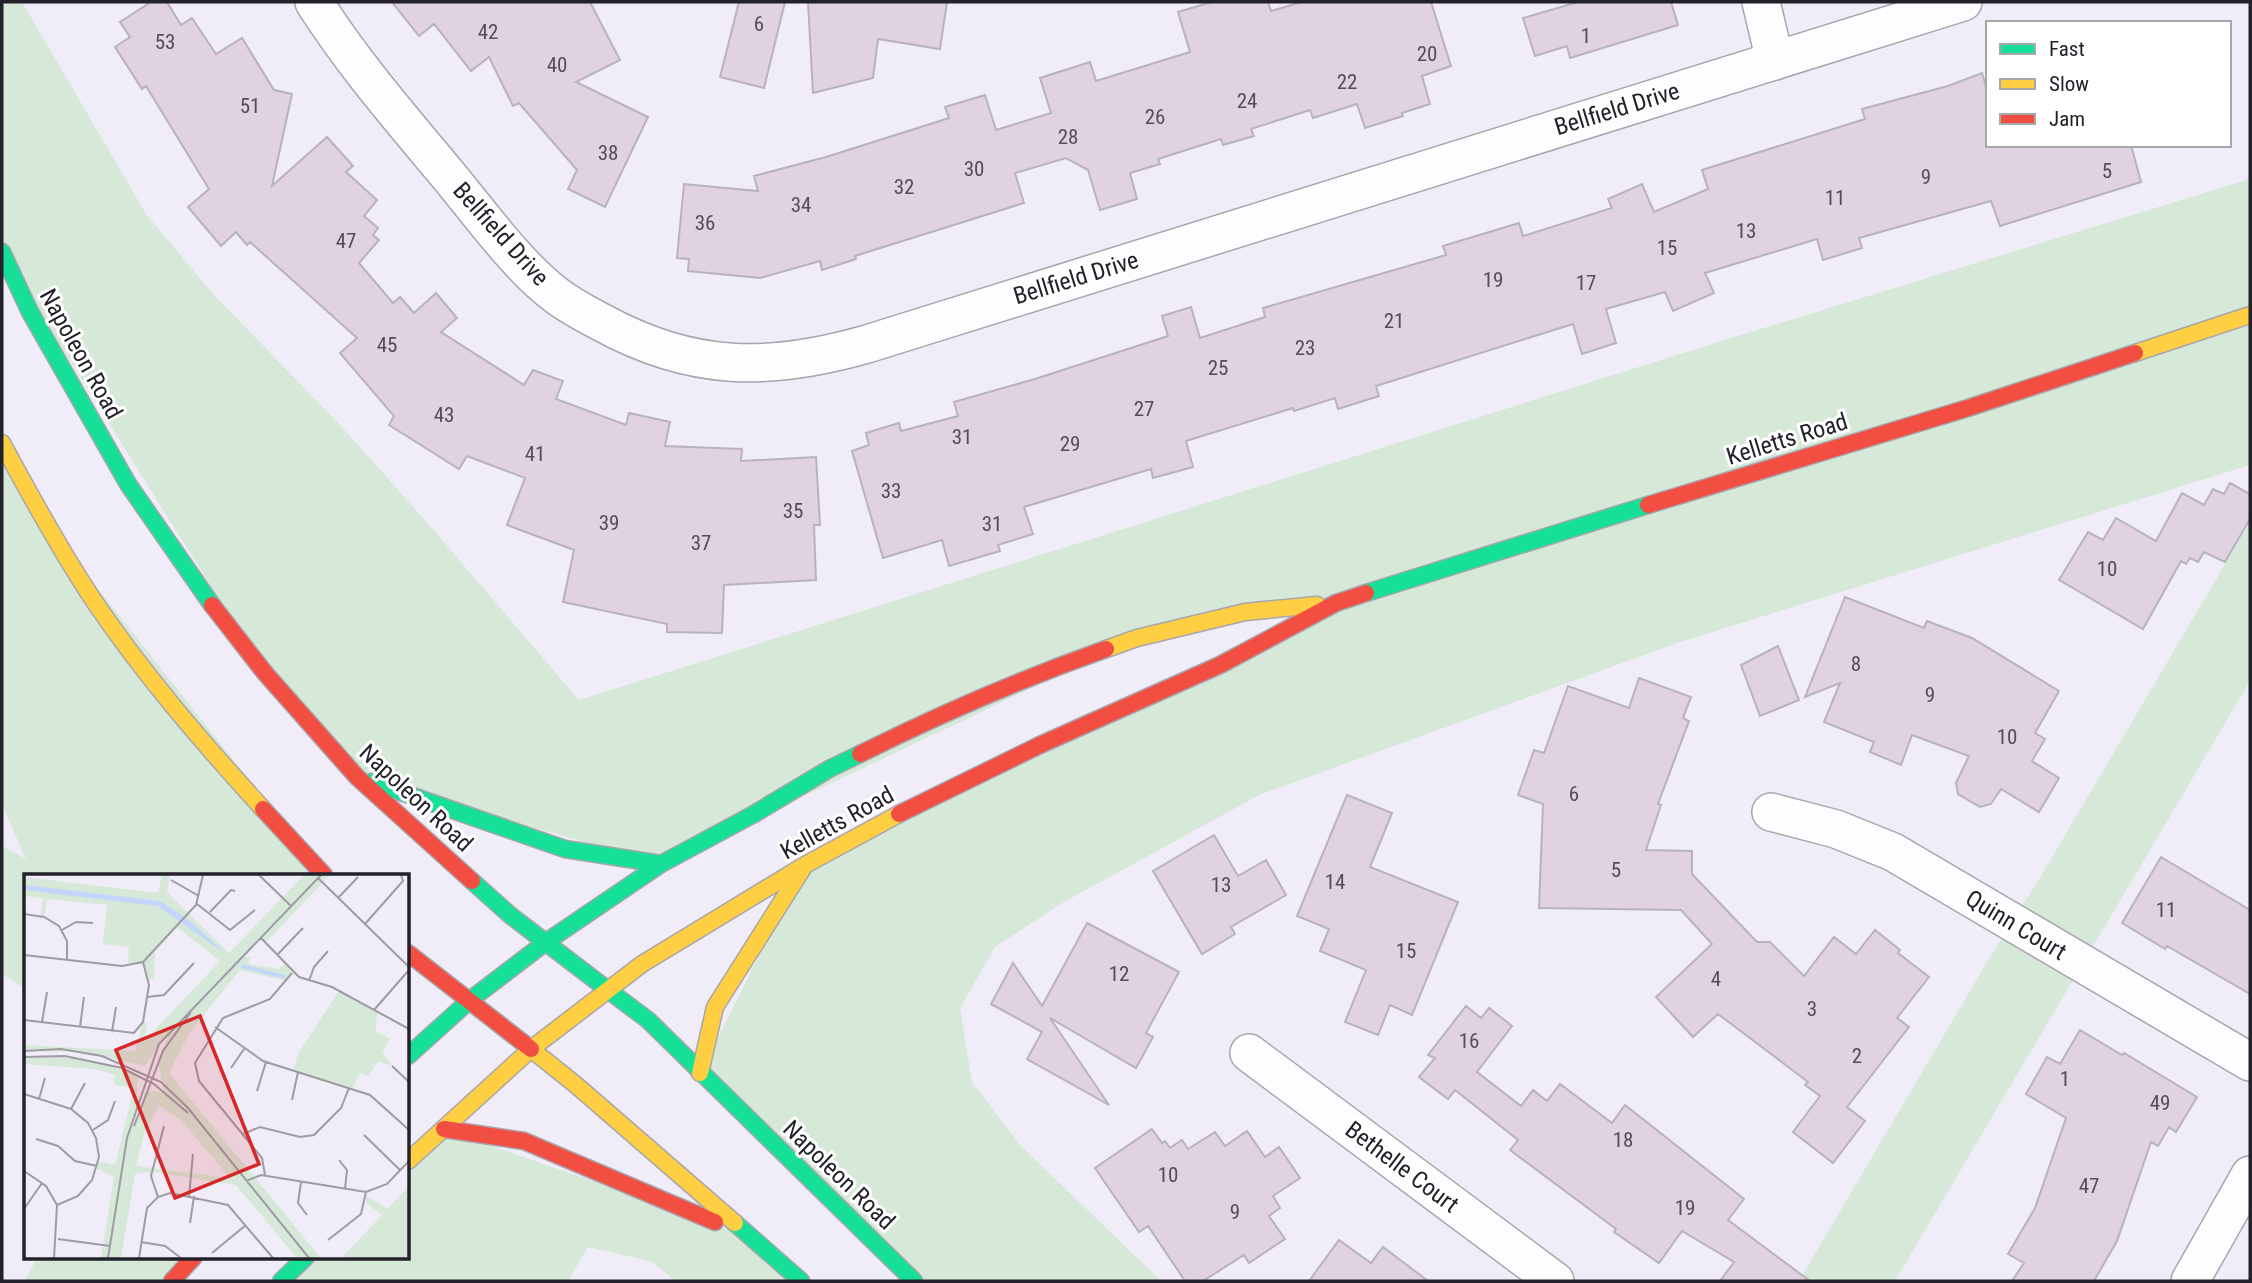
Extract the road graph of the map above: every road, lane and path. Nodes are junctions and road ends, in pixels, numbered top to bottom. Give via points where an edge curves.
1 (314, 2) edge
2 (1761, 2) edge
3 (1963, 2) edge
4 (1775, 61) junction
5 (2, 252) edge
6 (2250, 315) edge
7 (2, 443) edge
8 (1336, 603) junction
9 (357, 776) junction
10 (1771, 813) dead end
11 (661, 864) junction
12 (805, 865) junction
13 (323, 874) edge
14 (546, 942) junction
15 (410, 955) edge
16 (608, 990) junction
17 (470, 1000) junction
18 (531, 1049) junction
19 (1249, 1053) dead end
20 (410, 1054) edge
21 (2250, 1062) edge
22 (699, 1073) junction
23 (444, 1129) junction
24 (410, 1159) edge
25 (2250, 1175) edge
26 (746, 1235) junction
27 (193, 1258) edge
28 (305, 1258) edge
29 (173, 1281) edge
30 (282, 1281) edge
31 (801, 1281) edge
32 (914, 1281) edge
33 (1555, 1281) edge
34 (2190, 1281) edge

1 - 4 street, Bellfield Drive via 372,84 506,244 556,295 652,347 719,363 781,363 839,352
2 - 4 street
3 - 4 street, Bellfield Drive
5 - 9 main road, Napoleon Road via 30,312 128,484 193,580 265,673
6 - 8 main road, Kelletts Road via 1969,408
7 - 13 main road via 94,601 151,678 211,752
8 - 11 main road, Kelletts Road via 1245,612 1137,638 1031,676 829,769
8 - 12 main road, Kelletts Road via 1220,665 1042,744
9 - 11 main road via 565,849
9 - 14 main road, Napoleon Road via 489,898
10 - 21 street, Quinn Court via 1836,829 1893,852
11 - 14 main road, Kelletts Road
12 - 16 main road, Kelletts Road via 642,964
12 - 22 main road via 715,1007
14 - 16 main road, Napoleon Road
14 - 17 main road, Kelletts Road
15 - 17 main road
16 - 18 main road, Kelletts Road
16 - 22 main road, Napoleon Road via 648,1020
17 - 18 main road
17 - 20 main road, Kelletts Road
18 - 23 main road, Kelletts Road
18 - 26 main road
19 - 33 street, Bethelle Court
22 - 32 main road, Napoleon Road
23 - 24 main road, Kelletts Road
23 - 26 main road via 524,1141
25 - 34 street
26 - 31 main road
27 - 29 main road
28 - 30 main road

